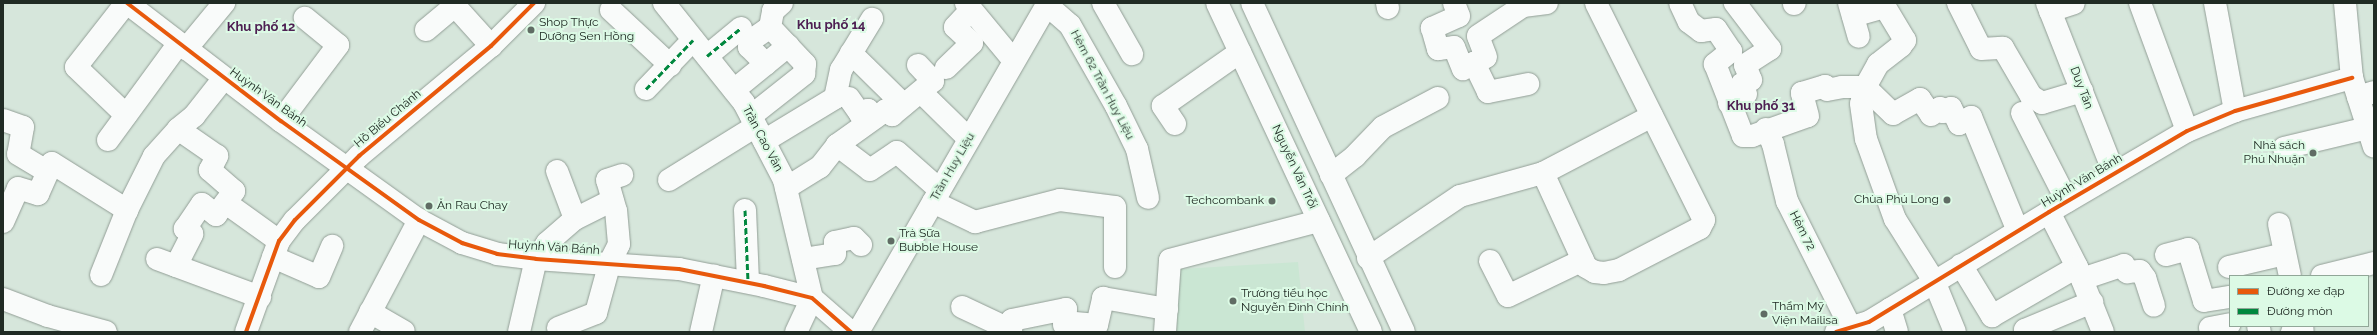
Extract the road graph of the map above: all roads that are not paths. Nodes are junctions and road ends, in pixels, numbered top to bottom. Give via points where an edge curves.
1 (127, 3) edge
2 (224, 3) edge
3 (534, 3) edge
4 (664, 3) edge
5 (782, 3) edge
6 (1103, 3) edge
7 (1217, 3) edge
8 (1252, 3) edge
9 (1454, 3) edge
10 (1547, 3) edge
11 (1596, 3) edge
12 (1680, 3) edge
13 (1958, 3) edge
14 (2074, 3) edge
15 (2140, 3) edge
16 (2215, 3) edge
17 (2345, 3) edge
18 (1047, 4) edge
19 (1522, 5) edge
20 (969, 6) edge
21 (2049, 7) edge
22 (1742, 8) edge
23 (1851, 9) edge
24 (611, 10) dead end
25 (305, 18) dead end
26 (872, 19) dead end
27 (770, 27) junction
28 (742, 28) dead end
29 (426, 30) dead end
30 (1859, 37) dead end
31 (1724, 39) junction
32 (183, 46) junction
33 (491, 46) junction
34 (788, 46) junction
35 (700, 48) junction
36 (1240, 52) junction
37 (851, 53) junction
38 (1132, 54) dead end
39 (1014, 61) junction
40 (1474, 63) junction
41 (766, 64) junction
42 (670, 65) junction
43 (918, 65) dead end
44 (946, 68) dead end
45 (224, 78) junction
46 (1528, 84) dead end
47 (1865, 87) junction
48 (646, 89) dead end
49 (2362, 89) edge
50 (734, 90) junction
51 (2082, 91) junction
52 (921, 92) junction
53 (849, 98) dead end
54 (1438, 98) dead end
55 (1729, 103) junction
56 (904, 106) junction
57 (2235, 111) junction
58 (2022, 113) dead end
59 (126, 115) junction
60 (1652, 116) junction
61 (874, 118) junction
62 (3, 120) edge
63 (281, 121) junction
64 (1175, 124) dead end
65 (757, 128) junction
66 (178, 129) junction
67 (1766, 129) junction
68 (2188, 131) junction
69 (2371, 138) edge
70 (969, 139) junction
71 (108, 140) dead end
72 (837, 145) junction
73 (2284, 148) dead end
74 (349, 168) junction
75 (557, 171) dead end
76 (48, 172) junction
77 (1543, 173) junction
78 (2114, 173) junction
79 (622, 175) dead end
80 (1331, 175) junction
81 (669, 180) dead end
82 (786, 188) junction
83 (936, 196) junction
84 (1148, 198) dead end
85 (613, 200) junction
86 (226, 203) junction
87 (2058, 207) junction
88 (127, 210) junction
89 (745, 210) dead end
90 (575, 219) junction
91 (419, 220) junction
92 (1319, 221) junction
93 (3, 222) edge
94 (2280, 224) dead end
95 (2018, 231) junction
96 (861, 245) dead end
97 (332, 246) dead end
98 (276, 249) junction
99 (2285, 254) junction
100 (2166, 255) dead end
101 (1368, 258) junction
102 (536, 259) junction
103 (803, 259) junction
104 (1583, 260) junction
105 (1490, 261) dead end
106 (610, 262) junction
107 (2374, 263) edge
108 (1961, 265) junction
109 (1115, 267) dead end
110 (2229, 267) dead end
111 (2080, 273) junction
112 (101, 275) dead end
113 (714, 275) junction
114 (2290, 275) edge
115 (2326, 275) edge
116 (1934, 281) junction
117 (748, 282) junction
118 (260, 297) junction
119 (2229, 297) edge
120 (812, 298) junction
121 (3, 299) edge
122 (2092, 302) junction
123 (2154, 306) dead end
124 (962, 307) dead end
125 (1167, 309) junction
126 (1890, 309) junction
127 (370, 312) junction
128 (1065, 321) edge
129 (45, 324) edge
130 (558, 328) dead end
131 (1844, 330) edge
132 (1011, 331) edge
133 (106, 332) edge
134 (246, 332) edge
135 (360, 332) edge
136 (404, 332) edge
137 (519, 332) edge
138 (701, 332) edge
139 (796, 332) edge
140 (851, 332) edge
141 (858, 332) edge
142 (1165, 332) edge
143 (1371, 332) edge
144 (1404, 332) edge
145 (1897, 332) edge
146 (1955, 332) edge
147 (2025, 332) edge
148 (2103, 332) edge

1 - 32 street, Huỳnh Văn Bánh
1 - 59 street via 76,67
2 - 32 street
3 - 33 street, Hồ Biểu Chánh
4 - 35 street, Trần Cao Vân
5 - 27 street via 773,11
6 - 38 street
7 - 36 street, Nguyễn Văn Trỗi
8 - 80 street
9 - 40 street via 1459,16 1432,28 1438,49 1454,47 1463,68
10 - 19 street
11 - 60 street
12 - 31 street via 1689,22 1696,28 1702,31 1716,29
13 - 51 street via 1981,49 2003,48 2031,96 2042,103
14 - 21 street
15 - 68 street
16 - 57 street
17 - 49 street
18 - 39 street, Trần Huy Liệu
18 - 84 street, Hẻm 62 Trần Huy Liệu via 1070,25 1116,106 1137,149
19 - 40 street via 1478,36 1486,57
20 - 39 street
20 - 44 street via 954,27 972,43
21 - 51 street, Duy Tân
22 - 31 street
22 - 55 street via 1770,49 1745,65 1751,80 1742,84 1746,94
23 - 30 street
23 - 47 street via 1885,7 1905,40 1878,64
24 - 42 street
25 - 63 street via 338,45
26 - 37 street
27 - 34 street
27 - 41 street via 753,39 749,47
28 - 35 street
29 - 33 street via 455,6
31 - 55 street via 1731,51 1715,64
32 - 45 street, Huỳnh Văn Bánh
32 - 59 street
33 - 74 street, Hồ Biểu Chánh via 359,156
34 - 41 street
34 - 65 street via 805,64 804,74
35 - 42 street
35 - 50 street, Trần Cao Vân
36 - 64 street via 1159,99
36 - 92 street, Nguyễn Văn Trỗi
37 - 56 street
37 - 65 street via 841,70 835,98
39 - 70 street, Trần Huy Liệu
40 - 46 street via 1488,92
41 - 50 street
42 - 48 street
43 - 52 street via 933,81
45 - 63 street, Huỳnh Văn Bánh
45 - 66 street via 194,116
47 - 67 street via 1828,90 1825,86 1802,93 1808,116
47 - 95 street via 1893,114 1920,99 1931,115 1940,108 1943,112 1951,108 1959,124 1971,117
47 - 116 street via 1861,104 1866,139 1895,219
49 - 57 street, Huỳnh Văn Bánh
49 - 69 street
50 - 65 street, Trần Cao Vân
51 - 78 street, Duy Tân
52 - 56 street
52 - 70 street
53 - 61 street via 860,114 868,110
54 - 80 street via 1382,127 1355,156
55 - 67 street via 1743,136 1752,136
56 - 61 street via 892,115 886,110
57 - 68 street, Huỳnh Văn Bánh
58 - 87 street
59 - 71 street
60 - 77 street
60 - 104 street via 1704,220 1700,228 1620,270 1595,272 1586,267
61 - 72 street
62 - 76 street via 23,128 18,154
63 - 74 street, Huỳnh Văn Bánh
65 - 81 street
65 - 82 street, Trần Cao Vân
66 - 86 street via 217,156 210,170 234,191
66 - 88 street via 154,156
67 - 131 street, Hẻm 72 via 1773,144 1786,201
68 - 78 street, Huỳnh Văn Bánh
69 - 73 street
70 - 83 street, Trần Huy Liệu
72 - 82 street via 820,167
72 - 83 street via 870,170 897,152
74 - 91 street, Huỳnh Văn Bánh
74 - 98 street, Hồ Biểu Chánh via 299,216
75 - 90 street
76 - 88 street via 52,162
76 - 93 street via 38,194 18,188
77 - 101 street via 1460,196
77 - 104 street
78 - 87 street, Huỳnh Văn Bánh
79 - 85 street via 608,180
80 - 101 street
82 - 103 street, Trần Cao Vân
83 - 109 street via 975,222 1060,200 1115,206
83 - 141 street, Trần Huy Liệu
85 - 90 street
85 - 106 street via 619,244
86 - 98 street
86 - 118 street via 216,215 202,204 185,229 192,234 166,263
87 - 95 street, Huỳnh Văn Bánh
87 - 111 street
88 - 112 street
89 - 117 street
90 - 102 street via 547,243
91 - 102 street, Huỳnh Văn Bánh via 462,242 497,254
91 - 127 street
92 - 125 street via 1170,260
92 - 143 street, Nguyễn Văn Trỗi
94 - 99 street
95 - 108 street, Huỳnh Văn Bánh
96 - 103 street via 854,238 835,242 835,254
97 - 98 street via 319,277
98 - 118 street, Hồ Biểu Chánh
99 - 110 street
99 - 114 street
100 - 119 street via 2188,249 2204,301
101 - 144 street
102 - 106 street, Huỳnh Văn Bánh
102 - 137 street
103 - 120 street, Trần Cao Vân
104 - 105 street via 1508,296
106 - 113 street, Huỳnh Văn Bánh
106 - 130 street via 596,313
107 - 115 street
108 - 111 street via 1992,316
108 - 116 street, Huỳnh Văn Bánh
111 - 122 street
111 - 123 street via 2124,265 2127,272 2140,271 2145,278
113 - 117 street, Huỳnh Văn Bánh
113 - 138 street
116 - 126 street, Huỳnh Văn Bánh
116 - 146 street
117 - 120 street, Huỳnh Văn Bánh
118 - 134 street, Hồ Biểu Chánh
120 - 139 street
120 - 140 street, Huỳnh Văn Bánh
121 - 129 street
122 - 147 street
122 - 148 street
124 - 132 street
125 - 128 street via 1103,298 1097,325
125 - 142 street
126 - 131 street, Huỳnh Văn Bánh via 1869,322
126 - 145 street
127 - 135 street
127 - 136 street
128 - 132 street via 1012,320
129 - 133 street

